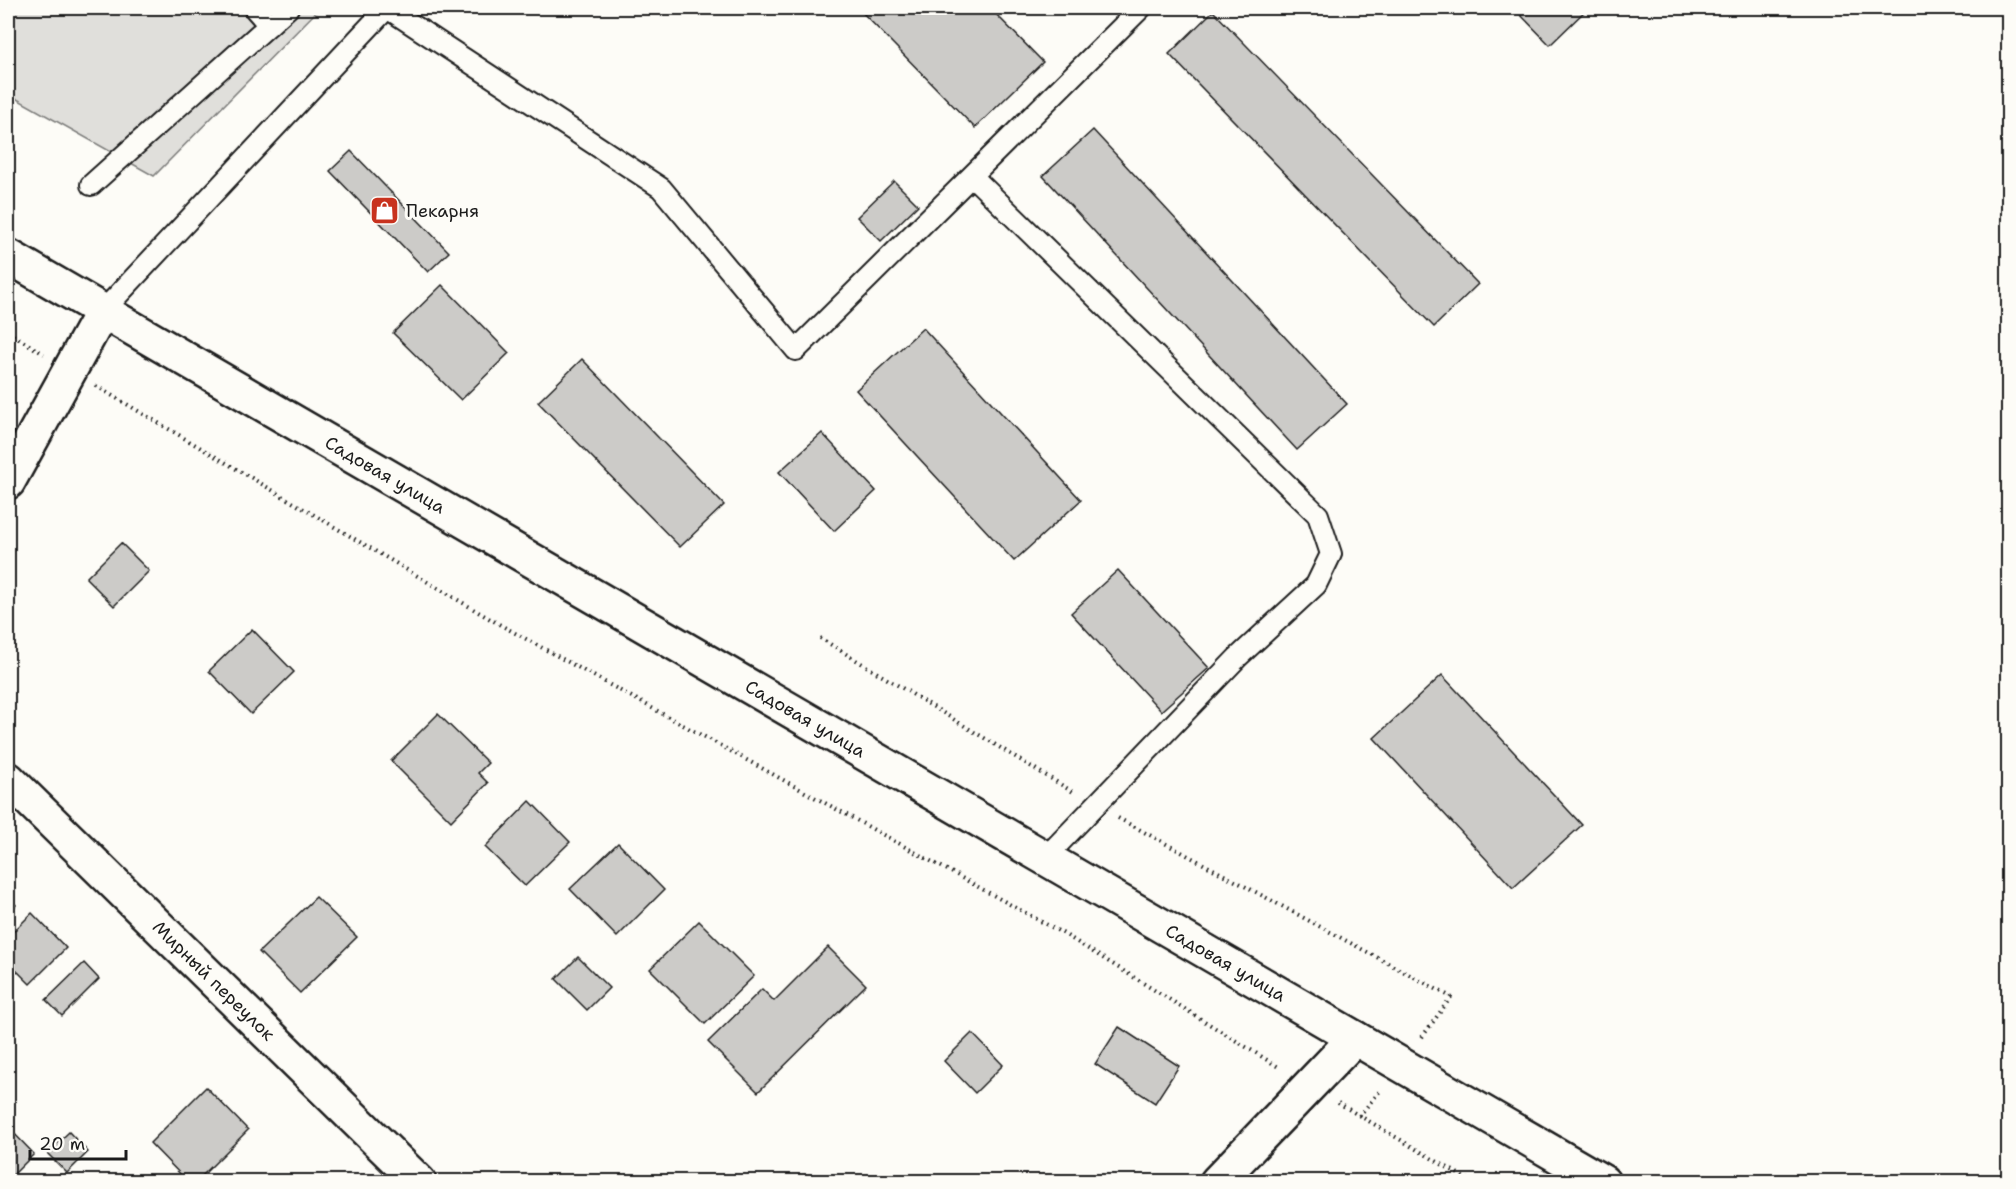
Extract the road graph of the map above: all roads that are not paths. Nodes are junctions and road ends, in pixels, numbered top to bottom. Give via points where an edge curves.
1 (254, 8) edge
2 (288, 8) edge
3 (1141, 8) edge
4 (269, 25) junction
5 (973, 177) junction
6 (91, 186) dead end
7 (8, 256) edge
8 (102, 312) junction
9 (8, 482) edge
10 (8, 779) edge
11 (1045, 858) junction
12 (1355, 1038) junction
13 (419, 1182) edge
14 (1217, 1182) edge
15 (1603, 1182) edge

1 - 4 lane
2 - 4 lane
3 - 5 lane
4 - 6 lane
5 - 8 lane via 796,350 662,188 387,8
5 - 11 lane via 1318,515 1331,554 1316,585 1238,657
7 - 8 street, Садовая улица
8 - 9 street
8 - 11 street, Садовая улица
10 - 13 street, Мирный переулок
11 - 12 street, Садовая улица
12 - 14 street
12 - 15 street, Садовая улица

